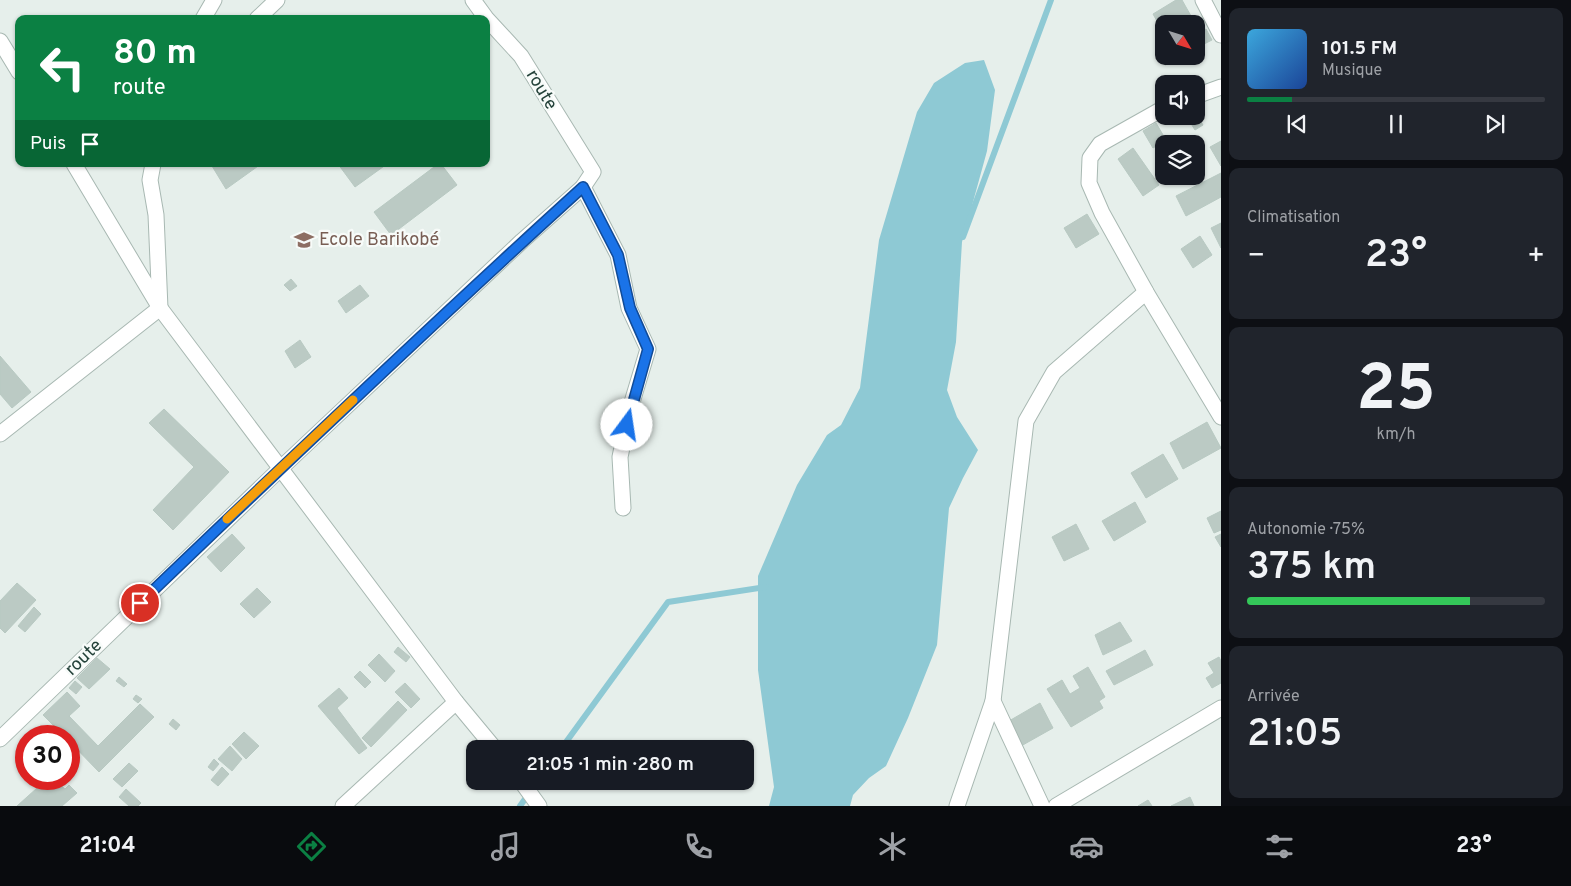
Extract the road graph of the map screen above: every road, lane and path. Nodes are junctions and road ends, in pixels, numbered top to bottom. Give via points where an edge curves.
1 (214, 0) edge
2 (277, 0) edge
3 (473, 0) edge
4 (1203, 0) edge
5 (205, 15) edge
6 (260, 15) edge
7 (484, 15) edge
8 (490, 22) edge
9 (1221, 35) edge
10 (0, 41) edge
11 (15, 65) edge
12 (1221, 86) edge
13 (1205, 92) edge
14 (1155, 113) edge
15 (76, 167) edge
16 (152, 167) edge
17 (583, 187) junction
18 (1146, 292) junction
19 (160, 308) junction
20 (1221, 417) edge
21 (0, 434) edge
22 (281, 468) junction
23 (623, 508) dead end
24 (456, 702) junction
25 (993, 702) junction
26 (1221, 708) edge
27 (0, 739) edge
28 (488, 740) edge
29 (528, 790) edge
30 (537, 802) edge
31 (343, 806) edge
32 (957, 806) edge
33 (1042, 806) edge
34 (1056, 806) edge

1 - 5 street
2 - 6 street
3 - 7 street, route
4 - 9 street
8 - 17 street, route via 521,56 593,172
10 - 11 street
12 - 13 street
14 - 18 street via 1100,144 1090,158 1089,183
15 - 19 street
16 - 19 street via 150,180 156,215
17 - 22 street, route
17 - 23 street via 618,255 630,308 648,349 620,457
18 - 20 street
18 - 25 street via 1054,372 1026,420
19 - 21 street
19 - 22 street
22 - 24 street
22 - 27 street, route
24 - 28 street
24 - 31 street
25 - 32 street
25 - 33 street
26 - 34 street
29 - 30 street

